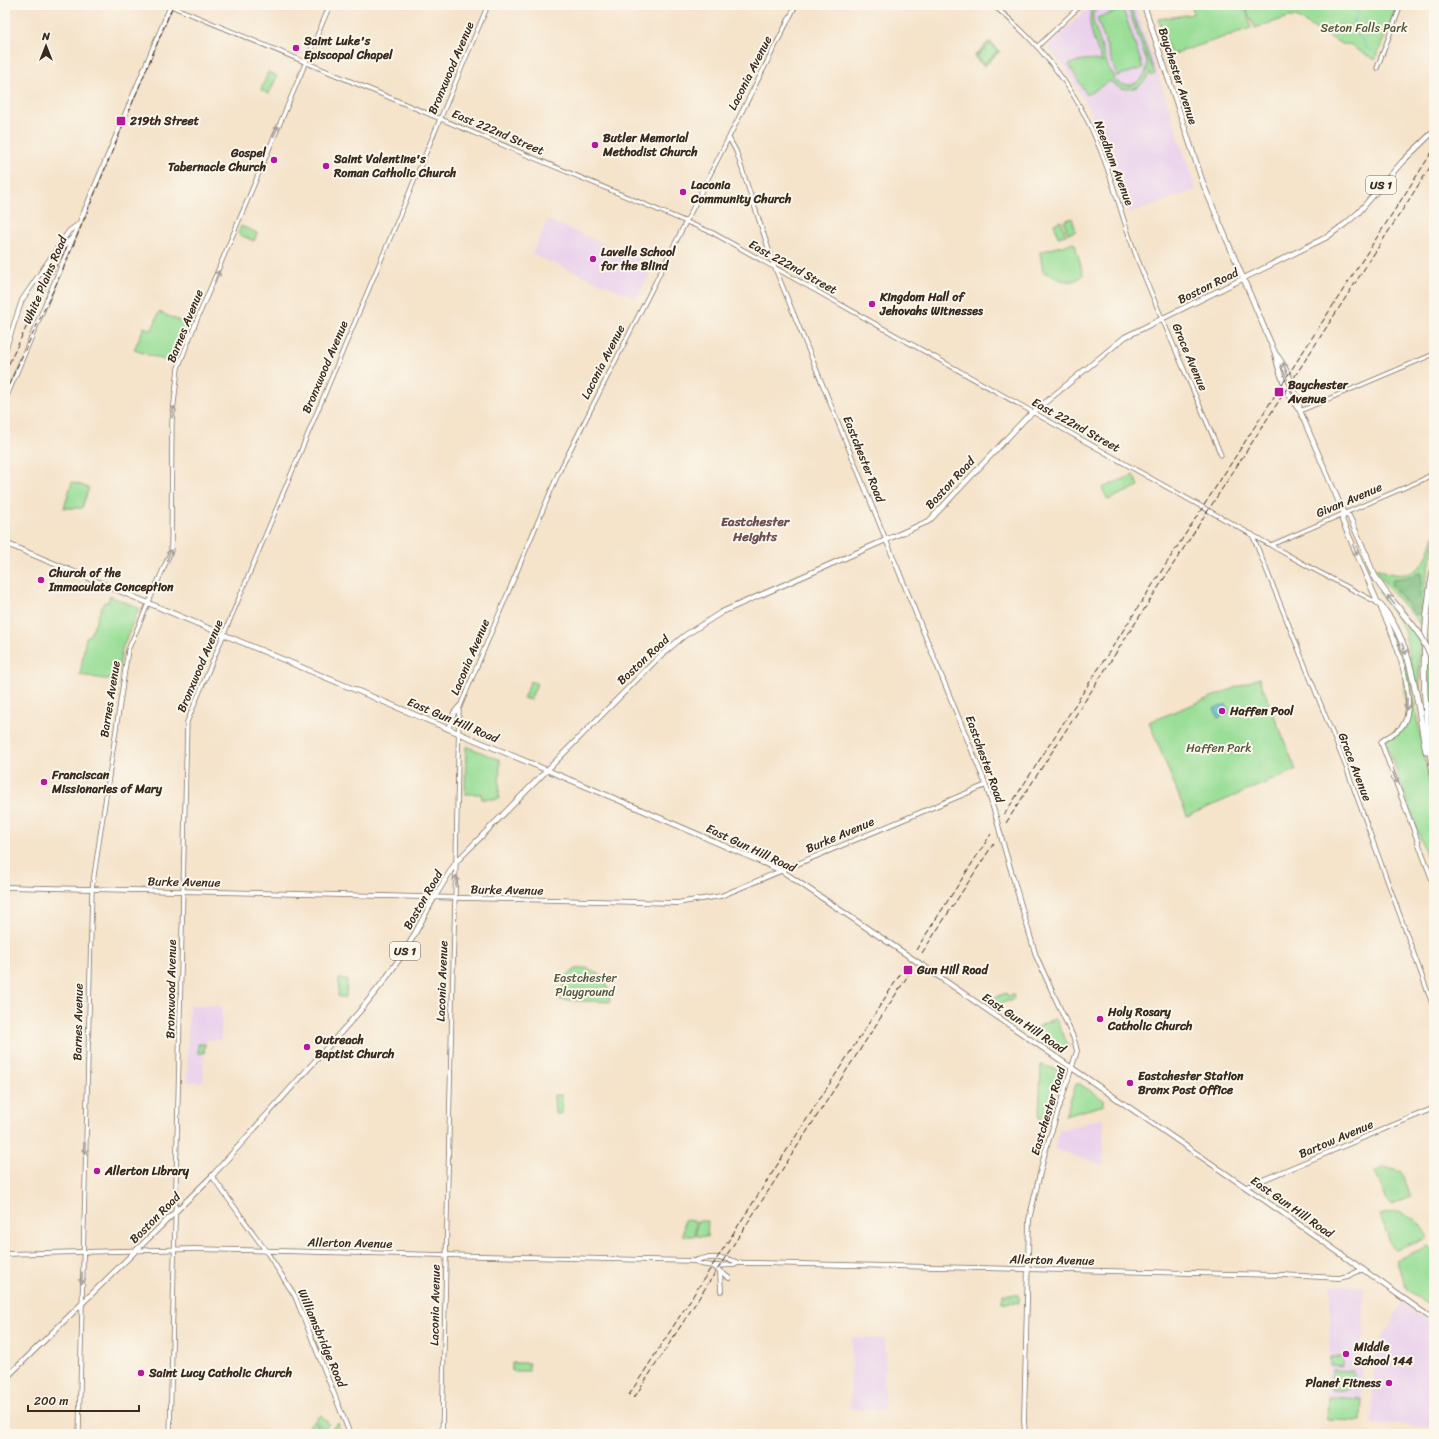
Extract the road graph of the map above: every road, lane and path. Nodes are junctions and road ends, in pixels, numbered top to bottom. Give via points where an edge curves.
1 (171, 5) edge
2 (330, 5) edge
3 (488, 5) edge
4 (796, 5) edge
5 (993, 5) edge
6 (1081, 5) edge
7 (1144, 5) edge
8 (1401, 5) edge
9 (1037, 47) junction
10 (306, 62) junction
11 (1377, 68) dead end
12 (441, 119) junction
13 (1434, 131) edge
14 (729, 138) junction
15 (686, 222) junction
16 (1125, 222) joint
17 (80, 223) junction
18 (75, 235) junction
19 (53, 257) junction
20 (775, 268) junction
21 (1244, 279) junction
22 (1163, 319) junction
23 (5, 351) edge
24 (1434, 354) edge
25 (5, 400) edge
26 (1300, 411) junction
27 (1033, 412) junction
28 (1221, 455) dead end
29 (1434, 473) edge
30 (1344, 514) junction
31 (1252, 534) junction
32 (886, 540) junction
33 (5, 543) edge
34 (1271, 545) junction
35 (1366, 554) joint
36 (1434, 567) edge
37 (148, 603) junction
38 (1378, 603) junction
39 (224, 635) junction
40 (1434, 661) edge
41 (459, 706) junction
42 (448, 729) junction
43 (458, 733) junction
44 (546, 770) junction
45 (1434, 780) edge
46 (986, 785) junction
47 (456, 862) junction
48 (782, 871) junction
49 (1434, 885) edge
50 (5, 887) edge
51 (92, 889) junction
52 (183, 892) junction
53 (434, 898) junction
54 (455, 899) junction
55 (1434, 1009) edge
56 (1072, 1068) junction
57 (1434, 1108) edge
58 (212, 1176) junction
59 (1246, 1187) junction
60 (176, 1212) junction
61 (174, 1249) junction
62 (137, 1250) junction
63 (83, 1251) junction
64 (266, 1251) junction
65 (5, 1254) edge
66 (445, 1256) junction
67 (696, 1261) junction
68 (738, 1263) junction
69 (713, 1266) junction
70 (1363, 1269) junction
71 (1028, 1270) junction
72 (720, 1271) junction
73 (729, 1278) dead end
74 (721, 1291) dead end
75 (82, 1304) junction
76 (1434, 1320) edge
77 (5, 1379) edge
78 (78, 1434) edge
79 (170, 1434) edge
80 (350, 1434) edge
81 (442, 1434) edge
82 (1025, 1434) edge

1 - 10 street, East 222nd Street
1 - 17 main road, White Plains Road
2 - 10 street, Barnes Avenue
3 - 12 street, Bronxwood Avenue
4 - 14 street, Laconia Avenue
5 - 9 street, Needham Avenue via 1020,28
6 - 9 street
7 - 21 main road, Baychester Avenue via 1204,186
8 - 11 street
9 - 16 street, Needham Avenue via 1055,68 1083,111 1100,148
10 - 12 street, East 222nd Street
37 -> 10 street, Barnes Avenue via 171,551 172,421 178,368
12 - 15 street, East 222nd Street
12 - 39 street, Bronxwood Avenue
13 - 21 main road, Boston Road / US 1 via 1345,224 1321,240
14 - 15 street, Laconia Avenue
14 - 20 street, Eastchester Road via 736,151
15 - 20 street, East 222nd Street via 713,233
15 - 41 street, Laconia Avenue via 558,474
16 - 22 street, Grace Avenue
17 - 18 main road, White Plains Road
17 - 19 main road, White Plains Road via 69,231
18 - 19 main road, White Plains Road
18 - 25 main road, White Plains Road
19 - 23 main road, White Plains Road via 22,300
20 - 27 street, East 222nd Street
20 - 32 street, Eastchester Road
21 - 22 main road, Boston Road / US 1
21 - 26 main road, Baychester Avenue via 1275,353 1276,363 1294,404
22 - 27 main road, Boston Road / US 1 via 1125,338
22 - 28 street, Grace Avenue
24 - 26 street
26 - 30 main road, Baychester Avenue
27 - 31 street, East 222nd Street
27 - 32 main road, Boston Road / US 1 via 929,521
29 - 30 street, Givan Avenue
30 - 34 street, Givan Avenue
30 - 35 main road, Baychester Avenue via 1349,516
30 -> 38 main road, Baychester Avenue via 1342,520
31 - 34 street, East 222nd Street
31 - 55 street, Grace Avenue via 1346,767
32 - 44 main road, Boston Road / US 1 via 722,612 684,636 649,666
32 - 46 main road, Eastchester Road
33 - 37 main road, East Gun Hill Road
34 - 38 street, East 222nd Street
40 -> 35 highway, bridge via 1420,635 1381,587 1368,564
36 - 45 highway via 1428,602 1424,656 1426,712
37 - 39 main road, East Gun Hill Road
37 - 51 street, Barnes Avenue via 128,650
38 -> 45 highway via 1396,630 1408,662
38 -> 49 main road, Baychester Avenue via 1400,658 1408,706 1403,725 1381,742
39 - 42 main road, East Gun Hill Road
39 - 52 street, Bronxwood Avenue via 187,722
41 - 42 main road
41 - 43 street, Laconia Avenue
42 - 43 main road, East Gun Hill Road
43 - 44 main road, East Gun Hill Road
43 - 47 street, Laconia Avenue
44 - 47 main road, Boston Road / US 1
44 - 48 main road, East Gun Hill Road
46 - 48 main road, Burke Avenue
46 - 56 main road, Eastchester Road, bridge via 1036,956 1076,1045 1077,1051
47 - 53 main road, Boston Road / US 1
54 -> 47 street, Laconia Avenue
48 - 54 main road, Burke Avenue via 721,896 677,903
48 - 56 main road, East Gun Hill Road
50 - 51 main road, Burke Avenue
51 - 52 main road, Burke Avenue
51 -> 63 street, Barnes Avenue
52 - 53 main road, Burke Avenue
52 - 60 street, Bronxwood Avenue
53 - 54 main road, Burke Avenue
53 - 58 main road, Boston Road / US 1 via 407,948 367,1003
54 - 66 street, Laconia Avenue
56 - 59 main road, East Gun Hill Road
56 - 71 main road, Eastchester Road via 1045,1152 1030,1213
57 - 59 main road, Bartow Avenue
58 - 60 main road, Boston Road / US 1
58 - 64 main road, Williamsbridge Road
59 - 70 main road, East Gun Hill Road
60 - 61 street, Bronxwood Avenue
60 - 62 main road, Boston Road / US 1
61 - 62 main road, Allerton Avenue
61 - 64 main road, Allerton Avenue
61 - 79 street, Bronxwood Avenue
62 - 63 main road, Allerton Avenue
62 - 75 main road, Boston Road / US 1
63 - 65 main road, Allerton Avenue
63 -> 75 street, Barnes Avenue
64 - 66 main road, Allerton Avenue
64 - 80 main road, Williamsbridge Road via 295,1296
66 - 67 main road, Allerton Avenue
66 - 81 street, Laconia Avenue
67 - 68 main road, Allerton Avenue via 700,1258 726,1259
67 - 69 main road, Allerton Avenue
68 - 69 main road, Allerton Avenue
68 - 71 main road, Allerton Avenue
69 - 72 main road
70 - 71 main road, Allerton Avenue via 1346,1276 1330,1278
70 - 76 main road, East Gun Hill Road
71 - 82 main road, Eastchester Road
72 - 73 main road
72 - 74 main road
75 - 77 main road, Boston Road / US 1
75 - 78 street, Barnes Avenue

